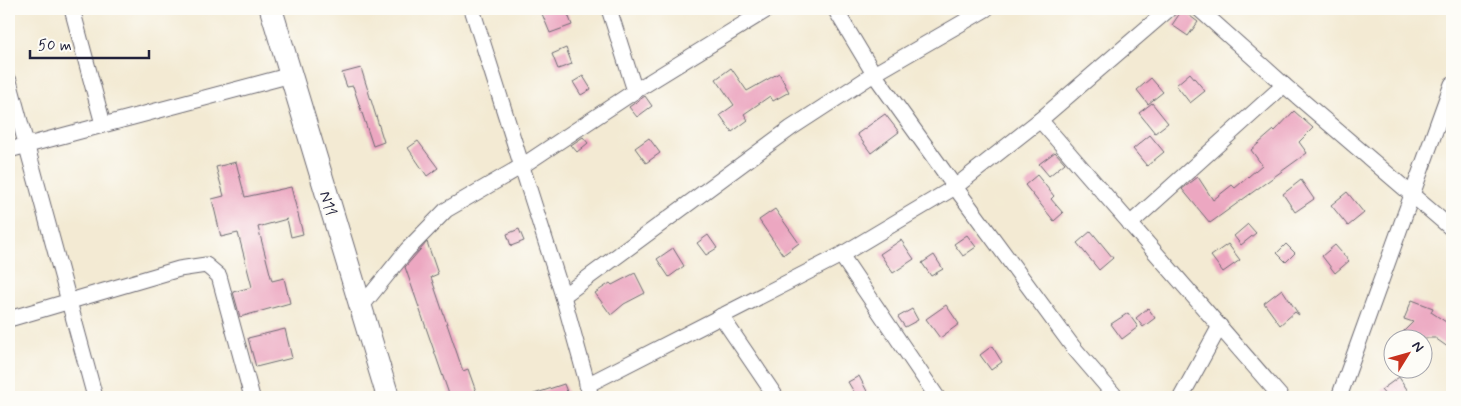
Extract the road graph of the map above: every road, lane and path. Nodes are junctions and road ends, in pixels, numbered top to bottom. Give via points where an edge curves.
1 (72, 9) edge
2 (271, 9) edge
3 (472, 9) edge
4 (609, 9) edge
5 (768, 9) edge
6 (835, 9) edge
7 (986, 9) edge
8 (1169, 9) edge
9 (1199, 9) edge
10 (874, 74) junction
11 (291, 75) junction
12 (9, 81) edge
13 (1452, 84) edge
14 (1284, 85) junction
15 (634, 91) junction
16 (1040, 120) junction
17 (103, 124) junction
18 (25, 146) junction
19 (9, 150) edge
20 (522, 166) junction
21 (955, 187) junction
22 (1411, 194) junction
23 (1130, 224) junction
24 (1452, 229) edge
25 (841, 255) junction
26 (563, 296) junction
27 (68, 300) junction
28 (361, 307) junction
29 (721, 316) junction
30 (9, 319) edge
31 (1220, 326) junction
32 (589, 391) edge
33 (95, 397) edge
34 (252, 397) edge
35 (388, 397) edge
36 (776, 397) edge
37 (937, 397) edge
38 (1116, 397) edge
39 (1181, 397) edge
40 (1282, 397) edge
41 (1339, 397) edge

1 - 17 street
2 - 11 main road, N11
3 - 20 street
4 - 15 street
5 - 15 street
6 - 10 street
7 - 10 street
8 - 16 street
9 - 14 street
10 - 21 street
10 - 26 street via 791,128
11 - 17 street
11 - 28 main road, N11
12 - 18 street
13 - 22 street
14 - 22 street
14 - 23 street
15 - 20 street
16 - 21 street
16 - 23 street
17 - 18 street
18 - 19 street
18 - 27 street
20 - 26 street
20 - 28 street via 446,210 407,250
21 - 25 street
21 - 38 street via 1073,346
22 - 24 street
22 - 41 street
23 - 31 street
25 - 29 street
25 - 37 street
26 - 32 street
27 - 30 street
27 - 33 street
27 - 34 street via 178,269 206,265 218,276
28 - 35 main road, N11
29 - 32 street
29 - 36 street
31 - 39 street
31 - 40 street

